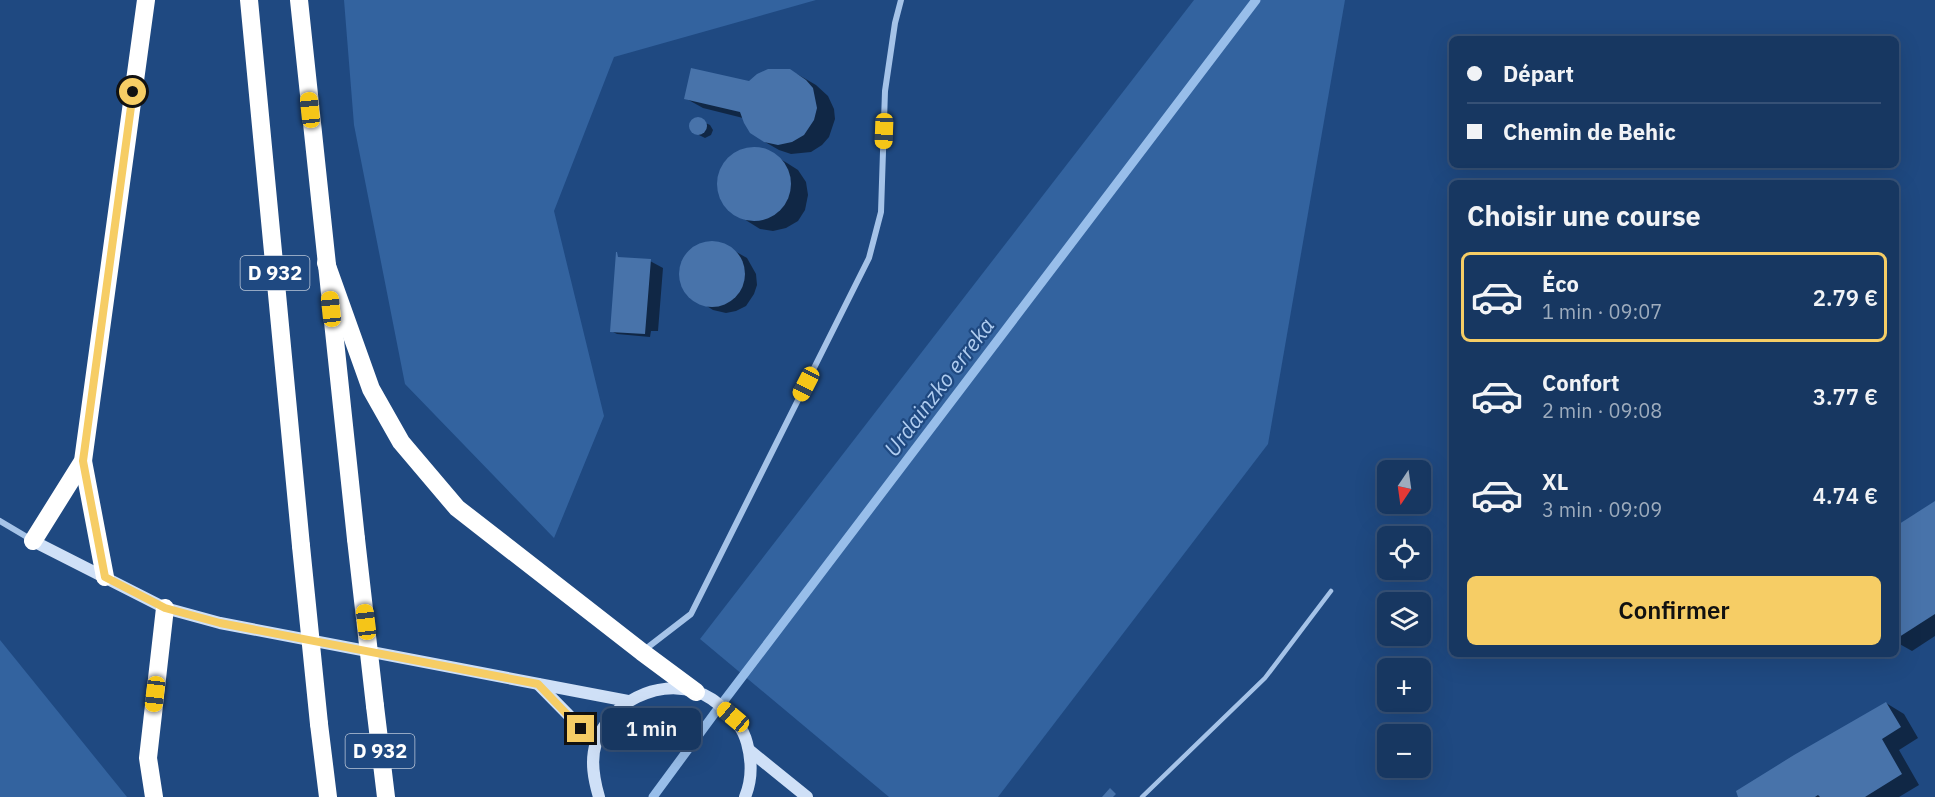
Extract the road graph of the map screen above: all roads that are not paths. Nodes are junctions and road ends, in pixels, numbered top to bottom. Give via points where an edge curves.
1 (146, 0) edge
2 (249, 0) edge
3 (299, 0) edge
4 (901, 0) edge
5 (326, 263) junction
6 (83, 461) junction
7 (0, 521) edge
8 (33, 541) junction
9 (105, 577) junction
10 (1331, 591) dead end
11 (165, 608) junction
12 (642, 652) junction
13 (538, 684) junction
14 (703, 695) junction
15 (627, 702) junction
16 (596, 743) junction
17 (749, 750) junction
18 (154, 797) edge
19 (328, 797) edge
20 (386, 797) edge
21 (599, 797) edge
22 (745, 797) edge
23 (807, 797) edge
24 (1142, 797) edge

1 - 6 highway
2 - 19 highway, D 932, bridge
3 - 5 highway, D 932
4 - 12 street via 885,91 881,212 869,258 691,614
5 - 12 highway via 371,389 401,442 458,508
5 - 20 highway, D 932, bridge
6 - 8 highway
6 - 9 highway
7 - 8 street
8 - 9 street
9 - 11 street
10 - 24 lane via 1265,678
11 - 13 street via 220,623
11 - 18 highway via 148,758
12 - 14 highway
13 - 15 street
13 - 16 street
14 - 15 street via 668,688
14 - 17 street via 733,717
15 - 16 street via 609,719
16 - 21 street via 592,776
17 - 22 street via 751,767
17 - 23 street

